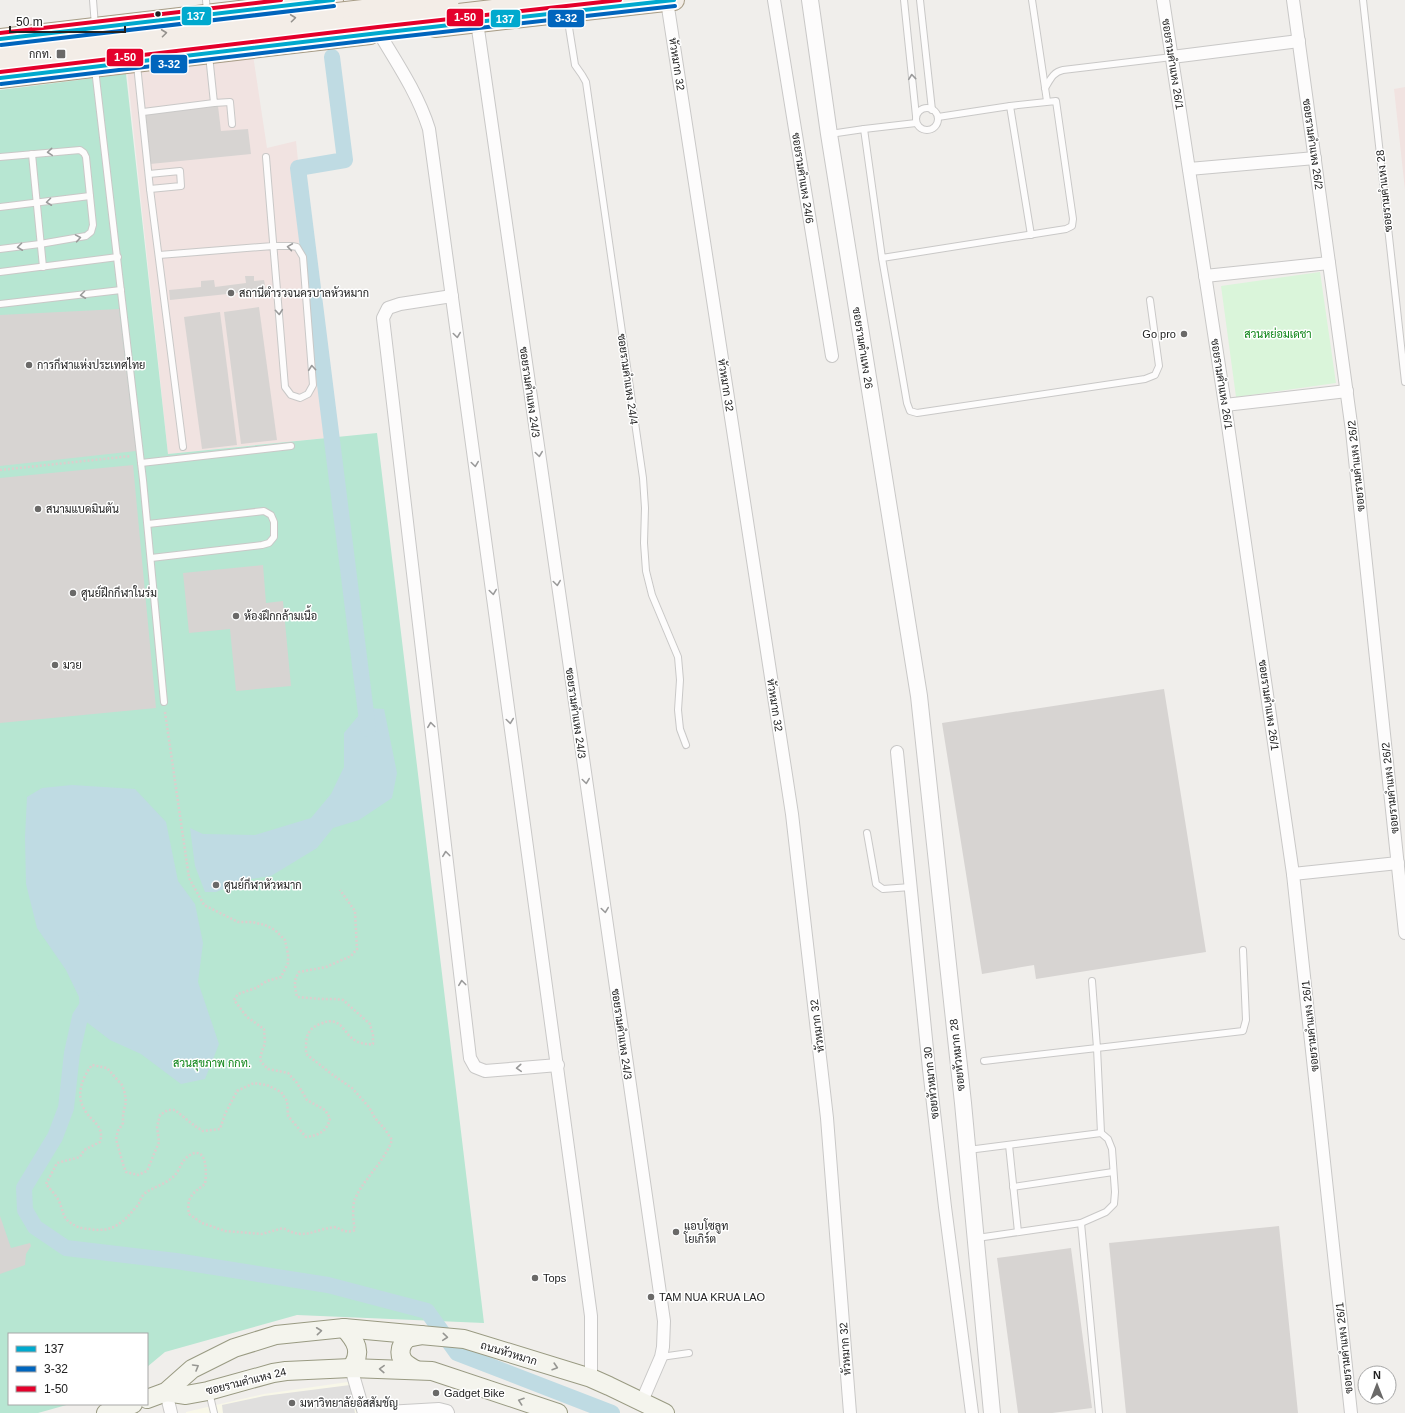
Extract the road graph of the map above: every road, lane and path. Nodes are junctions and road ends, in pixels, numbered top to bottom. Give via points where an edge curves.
1 (93, 0) edge
2 (333, 0) edge
3 (449, 0) edge
4 (670, 0) edge
5 (774, 0) edge
6 (810, 0) edge
7 (904, 0) edge
8 (920, 0) edge
9 (1032, 0) edge
10 (1163, 0) edge
11 (1293, 0) edge
12 (1364, 0) edge
13 (573, 6) edge
14 (206, 7) edge
15 (477, 22) junction
16 (132, 24) junction
17 (93, 28) junction
18 (379, 33) junction
19 (0, 39) edge
20 (1299, 42) junction
21 (0, 52) edge
22 (209, 53) junction
23 (1172, 57) junction
24 (137, 62) junction
25 (0, 67) edge
26 (95, 67) junction
27 (0, 78) edge
28 (1045, 88) junction
29 (1047, 101) junction
30 (214, 103) junction
31 (1010, 106) junction
32 (932, 110) junction
33 (143, 112) junction
34 (916, 116) junction
35 (938, 117) junction
36 (916, 123) junction
37 (232, 124) dead end
38 (864, 129) junction
39 (829, 134) junction
40 (32, 154) junction
41 (0, 157) edge
42 (266, 157) dead end
43 (1315, 158) junction
44 (1189, 169) junction
45 (149, 174) junction
46 (150, 189) junction
47 (90, 196) junction
48 (36, 203) junction
49 (0, 207) edge
50 (1030, 235) junction
51 (40, 244) junction
52 (273, 246) junction
53 (0, 249) edge
54 (159, 255) junction
55 (118, 257) junction
56 (882, 258) junction
57 (1329, 263) junction
58 (43, 267) junction
59 (0, 272) edge
60 (1205, 276) junction
61 (121, 290) junction
62 (452, 296) junction
63 (1150, 300) dead end
64 (0, 304) edge
65 (832, 356) dead end
66 (1405, 382) edge
67 (1347, 391) junction
68 (1225, 405) junction
69 (291, 446) dead end
70 (183, 447) dead end
71 (140, 456) junction
72 (141, 463) junction
73 (0, 470) edge
74 (148, 524) junction
75 (151, 558) junction
76 (919, 696) joint
77 (164, 702) joint
78 (686, 745) dead end
79 (898, 752) dead end
80 (867, 833) dead end
81 (1398, 863) junction
82 (1293, 874) junction
83 (911, 887) junction
84 (340, 890) dead end
85 (1405, 933) edge
86 (1243, 950) dead end
87 (1092, 982) dead end
88 (1097, 1048) junction
89 (984, 1061) dead end
90 (558, 1065) junction
91 (1101, 1133) junction
92 (1009, 1145) junction
93 (967, 1150) junction
94 (1113, 1172) junction
95 (1013, 1187) junction
96 (1080, 1223) junction
97 (1018, 1232) junction
98 (975, 1238) junction
99 (344, 1328) junction
100 (423, 1335) junction
101 (689, 1353) dead end
102 (661, 1357) junction
103 (351, 1368) junction
104 (416, 1370) junction
105 (590, 1378) junction
106 (208, 1391) junction
107 (166, 1392) junction
108 (148, 1399) edge
109 (642, 1401) junction
110 (130, 1405) edge
111 (106, 1413) edge
112 (171, 1413) edge
113 (214, 1413) edge
114 (364, 1413) edge
115 (369, 1413) edge
116 (448, 1413) edge
117 (558, 1413) edge
118 (665, 1413) edge
119 (850, 1413) edge
120 (972, 1413) edge
121 (992, 1413) edge
122 (1099, 1413) edge
123 (1351, 1413) edge

1 - 17 lane
2 - 14 main road
21 -> 3 main road, bridge
4 - 13 main road
4 - 119 street, หัวหมาก 32 via 792,814 827,1118
5 - 65 street, ซอยรามคำแหง 24/6
6 - 39 street, ซอยรามคำแหง 26
34 -> 7 lane
8 - 32 lane
9 - 28 lane
10 - 23 street, ซอยรามคำแหง 26/1
11 - 20 street, ซอยรามคำแหง 26/2
12 - 66 lane, ซอยรามคำแหง 28
13 - 15 main road
13 - 25 main road, bridge
13 - 78 lane, ซอยรามคำแหง 24/4 via 575,65 586,82 643,478 646,571 652,595 678,656 678,710 680,729
14 - 16 main road
15 - 18 main road
15 -> 102 street, ซอยรามคำแหง 24/3 via 664,1321
16 - 17 main road
16 - 24 main road
17 - 19 main road
17 - 26 main road
18 - 22 main road
18 - 62 street via 406,77 429,128
20 - 23 street
20 - 43 street, ซอยรามคำแหง 26/2
22 - 24 main road
22 - 30 lane
23 - 28 lane via 1063,70 1052,75
23 - 44 street, ซอยรามคำแหง 26/1
24 - 26 main road
24 - 33 lane
26 - 27 main road
26 - 55 lane
28 - 29 lane
29 - 31 lane
29 - 50 lane via 1056,100 1058,103 1073,219 1072,226 1066,229
30 - 33 lane
30 - 37 lane via 230,102
31 - 35 lane
31 - 50 lane
32 - 34 lane via 924,109
32 - 35 lane
33 - 45 lane
34 - 36 lane
35 - 36 lane via 935,127 929,130 923,130
36 - 38 lane
38 - 39 lane
38 - 56 lane
39 - 76 street, ซอยรามคำแหง 26
40 - 41 lane
47 -> 40 lane via 86,157 80,150
40 - 48 lane
42 - 52 lane
43 - 44 street
43 - 57 street, ซอยรามคำแหง 26/2
44 - 60 street, ซอยรามคำแหง 26/1
45 - 46 lane
45 - 46 lane via 180,171 181,186
46 - 54 lane
47 -> 48 lane
51 -> 47 lane via 86,236 91,232 93,226
48 - 49 lane
48 - 51 lane
50 - 56 lane
51 -> 53 lane
51 - 58 lane
52 -> 52 lane via 285,387 291,395 300,398 308,394 313,385 303,257 297,247
52 - 54 lane
54 - 70 lane
55 - 58 lane
55 - 61 lane
56 - 63 lane via 907,403 910,411 917,413 1146,379 1155,375 1159,366
57 - 60 street
57 - 67 street, ซอยรามคำแหง 26/2
58 - 59 lane
60 - 68 street, ซอยรามคำแหง 26/1
61 -> 64 lane
61 - 71 lane
62 -> 90 street
90 -> 62 street via 485,1071 475,1067 470,1058 383,318 388,308 400,304
67 - 68 street
67 - 81 street, ซอยรามคำแหง 26/2
68 - 82 street, ซอยรามคำแหง 26/1
69 - 72 lane
71 - 72 lane
71 - 73 path
72 - 74 lane
74 - 75 lane
74 - 75 lane via 264,512 271,515 274,522 274,537 262,545
75 - 77 lane
76 - 93 street, ซอยหัวหมาก 28
77 - 84 path via 189,878 204,905 238,922 265,925 285,940 288,963 281,977 238,994 234,1000 246,1017 264,1029 265,1043 260,1059 262,1063 268,1069 288,1073 307,1100 325,1110 330,1118 325,1130 306,1137 288,1116 287,1101 281,1092 267,1084 254,1083 237,1091 220,1129 203,1131 175,1110 168,1110 160,1115 157,1127 160,1142 147,1171 138,1175 126,1172 116,1139 123,1123 126,1102 122,1084 107,1068 92,1065 83,1080 81,1100 84,1110 100,1129 100,1142 84,1150 80,1157 57,1163 46,1184 58,1200 65,1219 79,1228 106,1231 129,1217 142,1196 174,1177 186,1158 200,1154 204,1157 206,1184 194,1193 187,1204 189,1214 202,1223 225,1231 256,1234 283,1228 299,1235 336,1227 342,1231 355,1230 354,1200 387,1152 392,1140 360,1096 306,1054 306,1045 313,1026 328,1021 336,1022 353,1040 367,1045 373,1044 373,1035 370,1024 343,1000 297,997 295,984 299,972 326,967 351,956 357,949 355,911
79 - 83 street, ซอยหัวหมาก 30
80 - 83 lane via 876,884 882,889
81 - 82 street
81 - 85 street, ซอยรามคำแหง 26/2
82 - 123 street, ซอยรามคำแหง 26/1
83 - 120 street, ซอยหัวหมาก 30 via 945,1207
86 - 88 lane via 1246,1020 1243,1031
87 - 88 lane
88 - 89 lane
88 - 91 lane
90 - 105 street via 591,1316
91 - 92 lane
91 - 94 lane via 1108,1139 1112,1149
92 - 93 lane
92 - 95 lane
93 - 98 street, ซอยหัวหมาก 28
94 - 95 lane
94 - 96 lane via 1114,1204 1106,1212
95 - 97 lane
96 - 97 lane
96 - 122 lane
97 - 98 lane
98 - 121 street, ซอยหัวหมาก 28
99 - 100 main road, ถนนหัวหมาก
99 - 103 main road via 358,1349
107 -> 99 main road, ซอยรามคำแหง 24 via 192,1369 234,1348 276,1335
100 - 104 main road via 408,1338 400,1352 406,1364
100 -> 105 main road, ถนนหัวหมาก via 464,1339
101 - 102 lane
102 - 109 street, ซอยรามคำแหง 24/3
104 -> 103 main road
103 - 106 main road, ซอยรามคำแหง 24 via 273,1373
103 - 114 street
117 -> 104 main road via 432,1370
105 - 109 main road, ถนนหัวหมาก
106 - 107 main road, ซอยรามคำแหง 24 via 186,1395
106 - 113 lane
107 - 108 main road, ซอยรามคำแหง 24
107 - 112 street
109 - 118 main road, ถนนหัวหมาก
110 - 111 main road
115 - 116 street via 439,1409

